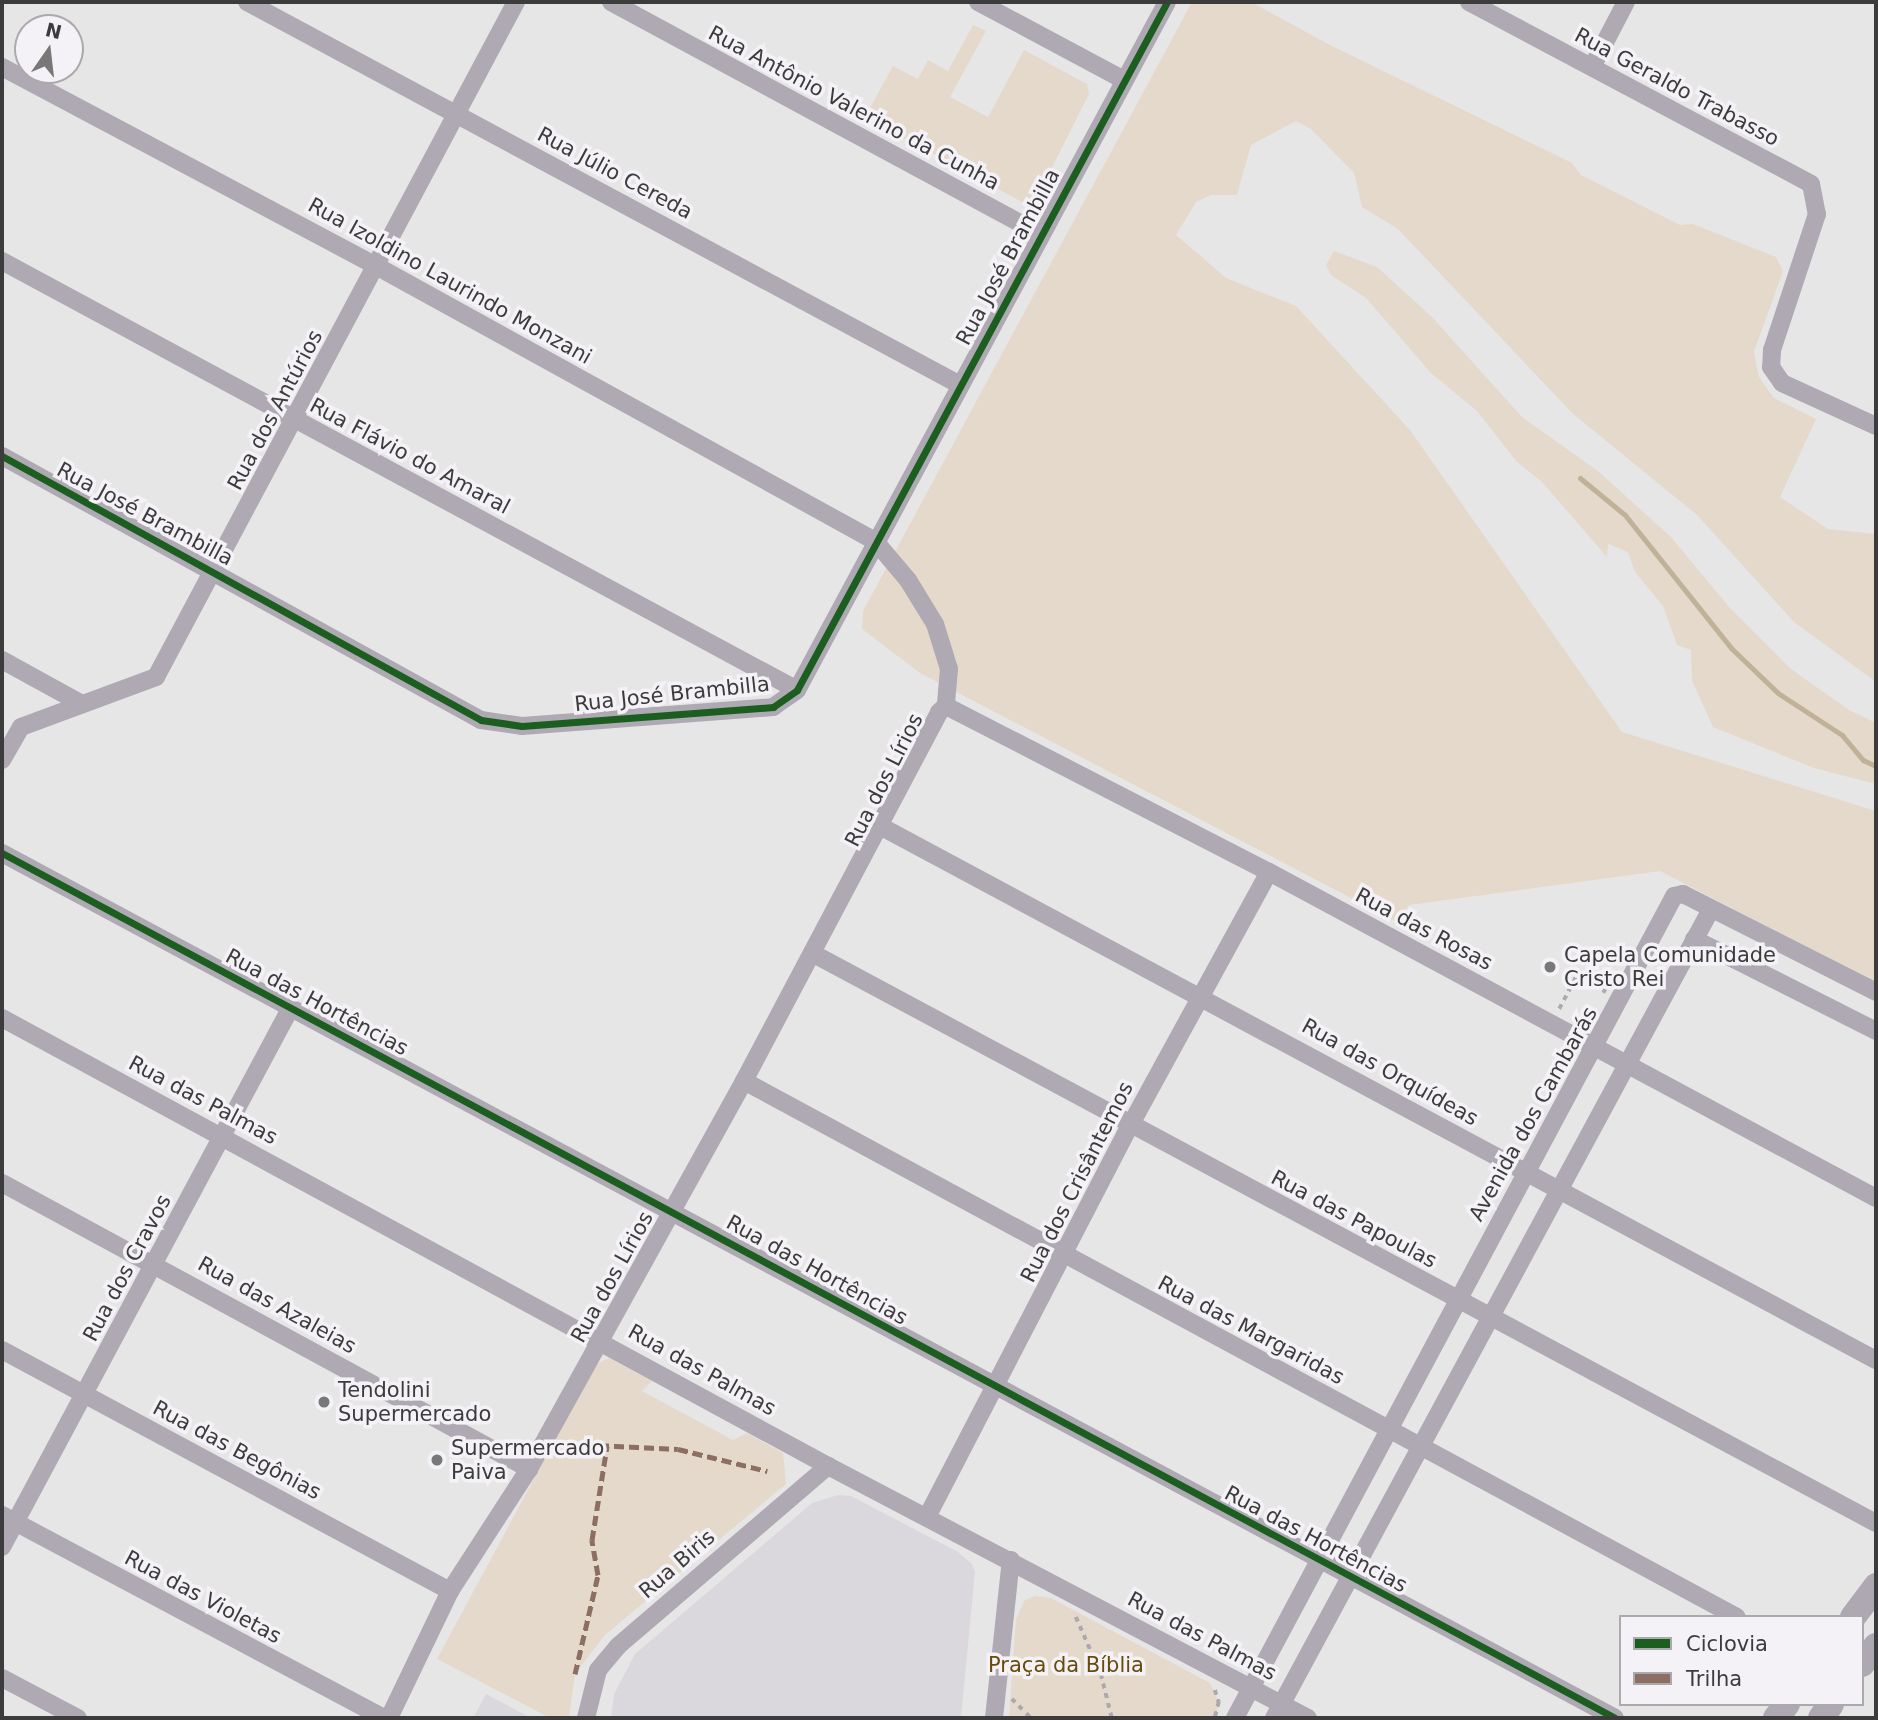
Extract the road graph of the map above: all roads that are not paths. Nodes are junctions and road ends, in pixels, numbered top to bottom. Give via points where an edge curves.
1 (247, 2) edge
2 (516, 2) edge
3 (611, 2) edge
4 (978, 2) edge
5 (1167, 2) edge
6 (1469, 2) edge
7 (1626, 2) edge
8 (2, 67) edge
9 (1592, 67) junction
10 (1124, 80) junction
11 (457, 114) junction
12 (1040, 234) junction
13 (2, 261) edge
14 (378, 267) junction
15 (960, 385) junction
16 (296, 420) junction
17 (1876, 426) edge
18 (2, 456) edge
19 (875, 541) junction
20 (215, 571) junction
21 (2, 660) edge
22 (797, 690) junction
23 (82, 704) junction
24 (946, 706) junction
25 (2, 760) edge
26 (880, 826) junction
27 (2, 853) edge
28 (1269, 872) junction
29 (1711, 909) junction
30 (1694, 939) junction
31 (812, 953) junction
32 (1876, 992) edge
33 (1204, 996) junction
34 (290, 1009) junction
35 (2, 1018) edge
36 (1876, 1031) edge
37 (1594, 1046) junction
38 (1625, 1063) junction
39 (744, 1081) junction
40 (1131, 1124) junction
41 (221, 1135) junction
42 (1527, 1172) junction
43 (2, 1183) edge
44 (1558, 1190) junction
45 (1876, 1198) edge
46 (670, 1209) junction
47 (1065, 1255) junction
48 (156, 1264) junction
49 (1457, 1300) junction
50 (1489, 1318) junction
51 (598, 1338) junction
52 (2, 1350) edge
53 (1876, 1360) edge
54 (997, 1388) junction
55 (86, 1395) junction
56 (1389, 1430) junction
57 (1423, 1447) junction
58 (828, 1466) junction
59 (529, 1469) junction
60 (928, 1515) junction
61 (8, 1519) edge
62 (1876, 1523) edge
63 (2, 1547) edge
64 (1011, 1560) junction
65 (1318, 1560) junction
66 (1348, 1577) junction
67 (1876, 1586) edge
68 (450, 1591) junction
69 (1733, 1615) edge
70 (1854, 1615) edge
71 (1876, 1646) edge
72 (1864, 1661) edge
73 (2, 1678) edge
74 (1251, 1689) junction
75 (1278, 1711) edge
76 (78, 1718) edge
77 (386, 1718) edge
78 (586, 1718) edge
79 (993, 1718) edge
80 (1235, 1718) edge
81 (1308, 1718) edge
82 (1615, 1718) edge

1 - 11 street, Rua Júlio Cereda
2 - 11 street, Rua dos Antúrios
3 - 12 street, Rua Antônio Valerino da Cunha
4 - 10 street
5 - 10 street, Rua José Brambilla
6 - 9 street, Rua Geraldo Trabasso
7 - 9 street
8 - 14 street, Rua Izoldino Laurindo Monzani
9 - 17 street, Rua Geraldo Trabasso via 1811,184 1817,214 1772,350 1771,367 1782,383
10 - 12 street, Rua José Brambilla
11 - 14 street, Rua dos Antúrios
11 - 15 street, Rua Júlio Cereda
12 - 15 street, Rua José Brambilla
13 - 16 street, Rua Flávio do Amaral
14 - 16 street, Rua dos Antúrios
14 - 19 street, Rua Izoldino Laurindo Monzani
15 - 19 street, Rua José Brambilla
16 - 20 street, Rua dos Antúrios
16 - 22 street, Rua Flávio do Amaral
18 - 20 street, Rua José Brambilla
19 - 22 street, Rua José Brambilla
19 - 24 street via 908,580 935,624 949,669
20 - 22 street, Rua José Brambilla via 481,720 522,726 774,706
20 - 23 street, Rua dos Antúrios via 156,677
21 - 23 street
23 - 25 street, Rua dos Antúrios via 21,727
24 - 26 street, Rua dos Lírios
24 - 28 street, Rua das Rosas
26 - 31 street, Rua dos Lírios
26 - 33 street, Rua das Orquídeas
27 - 34 street, Rua das Hortências
28 - 33 street, Rua dos Crisântemos
28 - 37 street, Rua das Rosas
29 - 30 street
29 - 32 street
29 - 37 street, Avenida dos Cambarás via 1683,894 1674,896
30 - 36 street
30 - 38 street
31 - 39 street, Rua dos Lírios
31 - 40 street, Rua das Papoulas
33 - 40 street, Rua dos Crisântemos
33 - 42 street, Rua das Orquídeas
34 - 41 street, Rua dos Cravos
34 - 46 street, Rua das Hortências
35 - 41 street, Rua das Palmas
37 - 38 street, Rua das Rosas
37 - 42 street, Avenida dos Cambarás
38 - 44 street
38 - 45 street, Rua das Rosas
39 - 46 street, Rua dos Lírios
39 - 47 street, Rua das Margaridas
40 - 47 street, Rua dos Crisântemos
40 - 49 street, Rua das Papoulas
41 - 48 street, Rua dos Cravos
41 - 51 street, Rua das Palmas
42 - 44 street, Rua das Orquídeas
42 - 49 street, Avenida dos Cambarás
43 - 48 street, Rua das Azaleias
44 - 50 street
44 - 53 street, Rua das Orquídeas
46 - 51 street, Rua dos Lírios
46 - 54 street, Rua das Hortências
47 - 54 street, Rua dos Crisântemos
47 - 56 street, Rua das Margaridas
48 - 55 street, Rua dos Cravos
48 - 59 street, Rua das Azaleias
49 - 50 street, Rua das Papoulas
49 - 56 street, Avenida dos Cambarás
50 - 57 street
50 - 62 street, Rua das Papoulas
51 - 58 street, Rua das Palmas
51 - 59 street, Rua dos Lírios
52 - 55 street, Rua das Begônias
54 - 60 street, Rua dos Crisântemos
54 - 65 street, Rua das Hortências
55 - 61 street, Rua dos Cravos
55 - 68 street, Rua das Begônias
56 - 57 street, Rua das Margaridas
56 - 65 street, Avenida dos Cambarás
57 - 66 street
57 - 69 street, Rua das Margaridas
58 - 60 street, Rua das Palmas
58 - 78 street, Rua Biris via 618,1646 598,1670
59 - 68 street, Rua dos Lírios
60 - 64 street, Rua das Palmas
61 - 63 street, Rua dos Cravos
61 - 77 street, Rua das Violetas
64 - 74 street, Rua das Palmas
64 - 79 street
65 - 66 street, Rua das Hortências
65 - 74 street, Avenida dos Cambarás
66 - 75 street
66 - 82 street, Rua das Hortências
67 - 70 main road
68 - 77 street, Rua dos Lírios
71 - 72 main road
73 - 76 street
74 - 75 street, Rua das Palmas
74 - 80 street, Avenida dos Cambarás
75 - 81 street, Rua das Palmas

